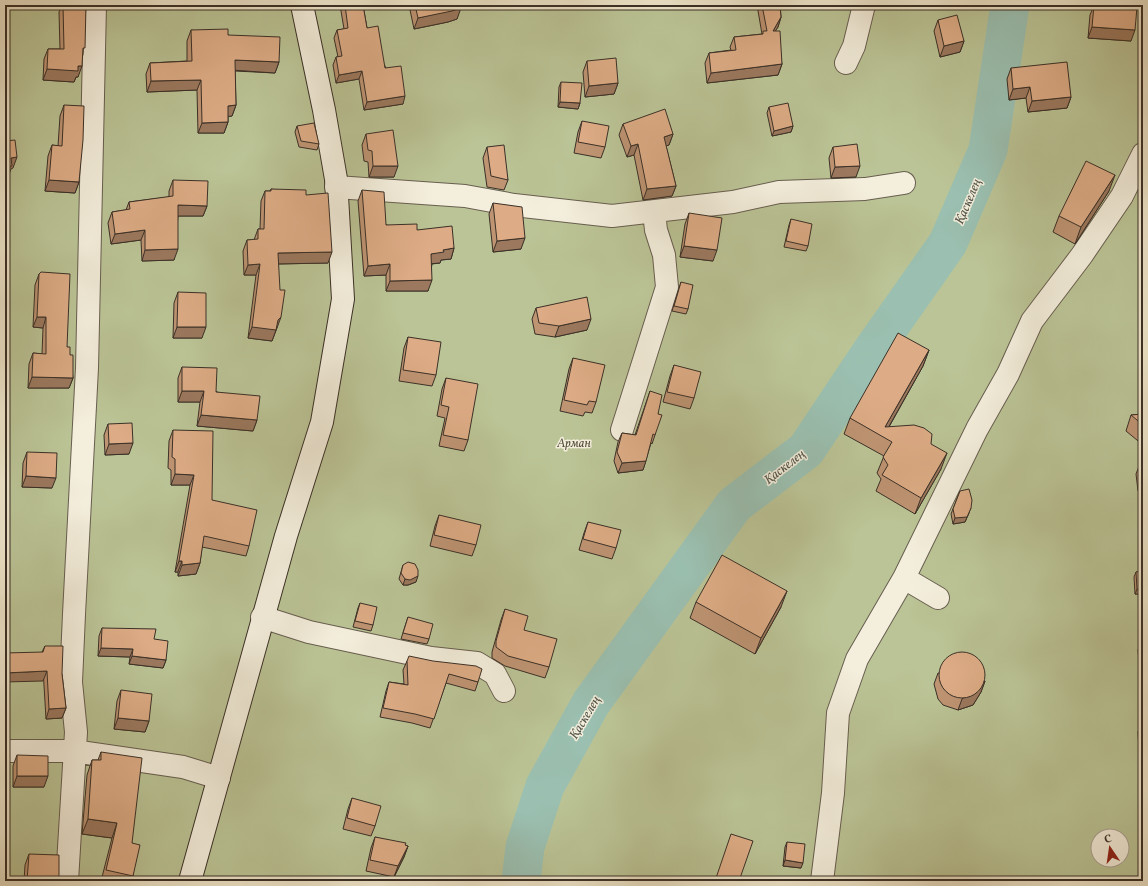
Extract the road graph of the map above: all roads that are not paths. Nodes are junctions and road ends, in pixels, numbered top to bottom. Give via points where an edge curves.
1 (95, 5) edge
2 (302, 5) edge
3 (864, 5) edge
4 (846, 63) dead end
5 (1143, 154) edge
6 (904, 183) dead end
7 (336, 187) junction
8 (654, 212) junction
9 (622, 430) dead end
10 (904, 578) junction
11 (938, 598) dead end
12 (262, 618) junction
13 (504, 691) dead end
14 (5, 751) edge
15 (73, 751) junction
16 (219, 778) junction
17 (67, 881) edge
18 (190, 881) edge
19 (822, 881) edge

1 - 15 street via 87,368 71,682 76,732
2 - 7 street via 324,110
3 - 4 street via 854,46
5 - 10 street via 1122,196 1082,256 1032,321 1008,374 977,429
6 - 8 street via 865,189 779,192 733,202
7 - 8 street via 465,196 514,205 612,216
7 - 12 street via 342,307 322,422
8 - 9 street via 656,230 664,255 667,287
10 - 11 street
10 - 19 street via 857,659 838,713 833,793
12 - 13 street via 309,632 431,658 478,663 495,674
12 - 16 street
14 - 15 street
15 - 16 street via 183,767
15 - 17 street
16 - 18 street

